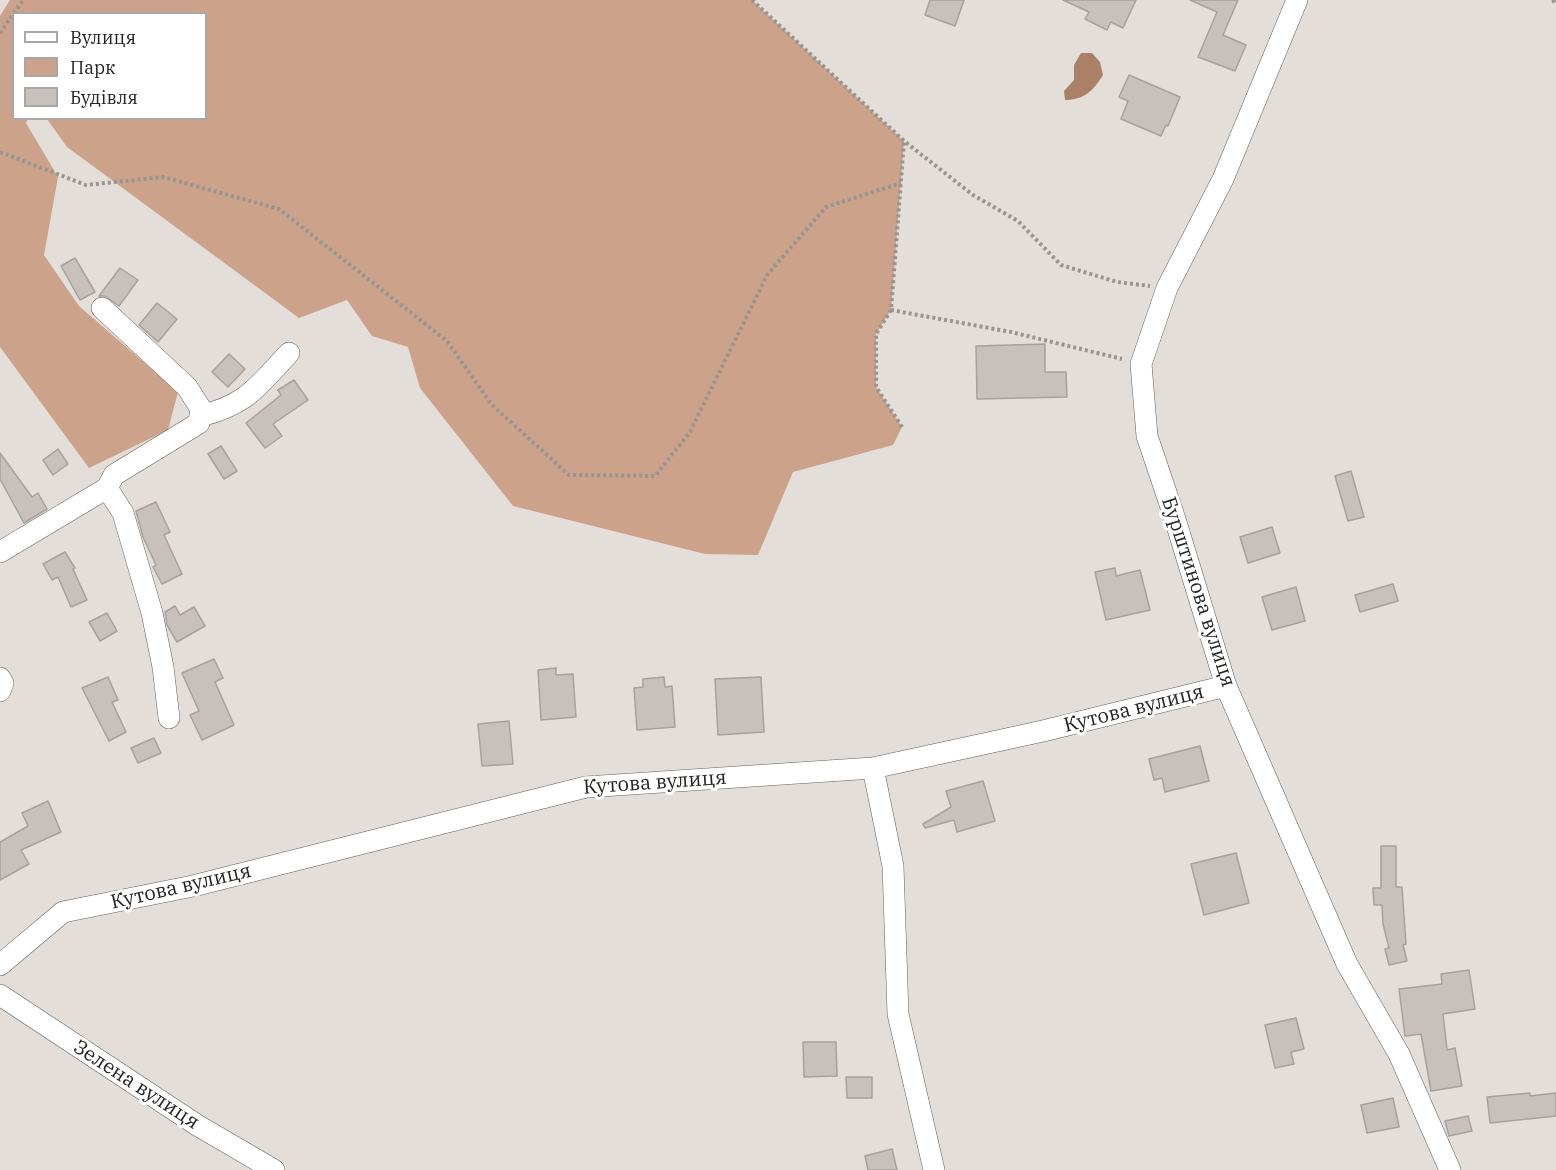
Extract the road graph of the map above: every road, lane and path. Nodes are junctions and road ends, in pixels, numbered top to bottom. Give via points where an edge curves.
1 (752, 0) edge
2 (1297, 0) edge
3 (1553, 0) edge
4 (1556, 5) edge
5 (12, 16) edge
6 (0, 33) edge
7 (904, 141) junction
8 (0, 153) edge
9 (900, 183) junction
10 (1167, 288) junction
11 (102, 308) dead end
12 (891, 310) junction
13 (289, 353) dead end
14 (1141, 364) junction
15 (200, 416) junction
16 (902, 427) dead end
17 (107, 488) junction
18 (0, 552) edge
19 (0, 678) edge
20 (1226, 686) junction
21 (0, 691) edge
22 (169, 718) dead end
23 (873, 768) junction
24 (0, 965) edge
25 (0, 995) edge
26 (274, 1170) edge
27 (934, 1170) edge
28 (1450, 1170) edge

1 - 7 path
2 - 10 street, Бурштинова вулиця via 1223,179
3 - 4 path
5 - 6 path
7 - 9 path
7 - 10 path via 973,195 1018,221 1061,265 1118,282
8 - 9 path via 86,185 163,177 279,209 447,341 491,404 569,475 655,476 690,432 767,275 826,207
9 - 12 path
10 - 14 street, Бурштинова вулиця
11 - 15 street via 187,387 201,409
12 - 14 path via 1011,332
12 - 16 path via 876,334 876,387
13 - 15 street via 249,396 223,411
14 - 20 street, Бурштинова вулиця via 1147,436
15 - 17 street via 200,423 114,476
17 - 18 street
17 - 22 street via 123,513 152,613
19 - 21 street
20 - 23 street, Кутова вулиця
20 - 28 street, Бурштинова вулиця via 1347,964 1400,1054
23 - 24 street, Кутова вулиця via 586,787 193,886 63,912
23 - 27 street via 893,866 898,1014
25 - 26 street, Зелена вулиця via 197,1125

